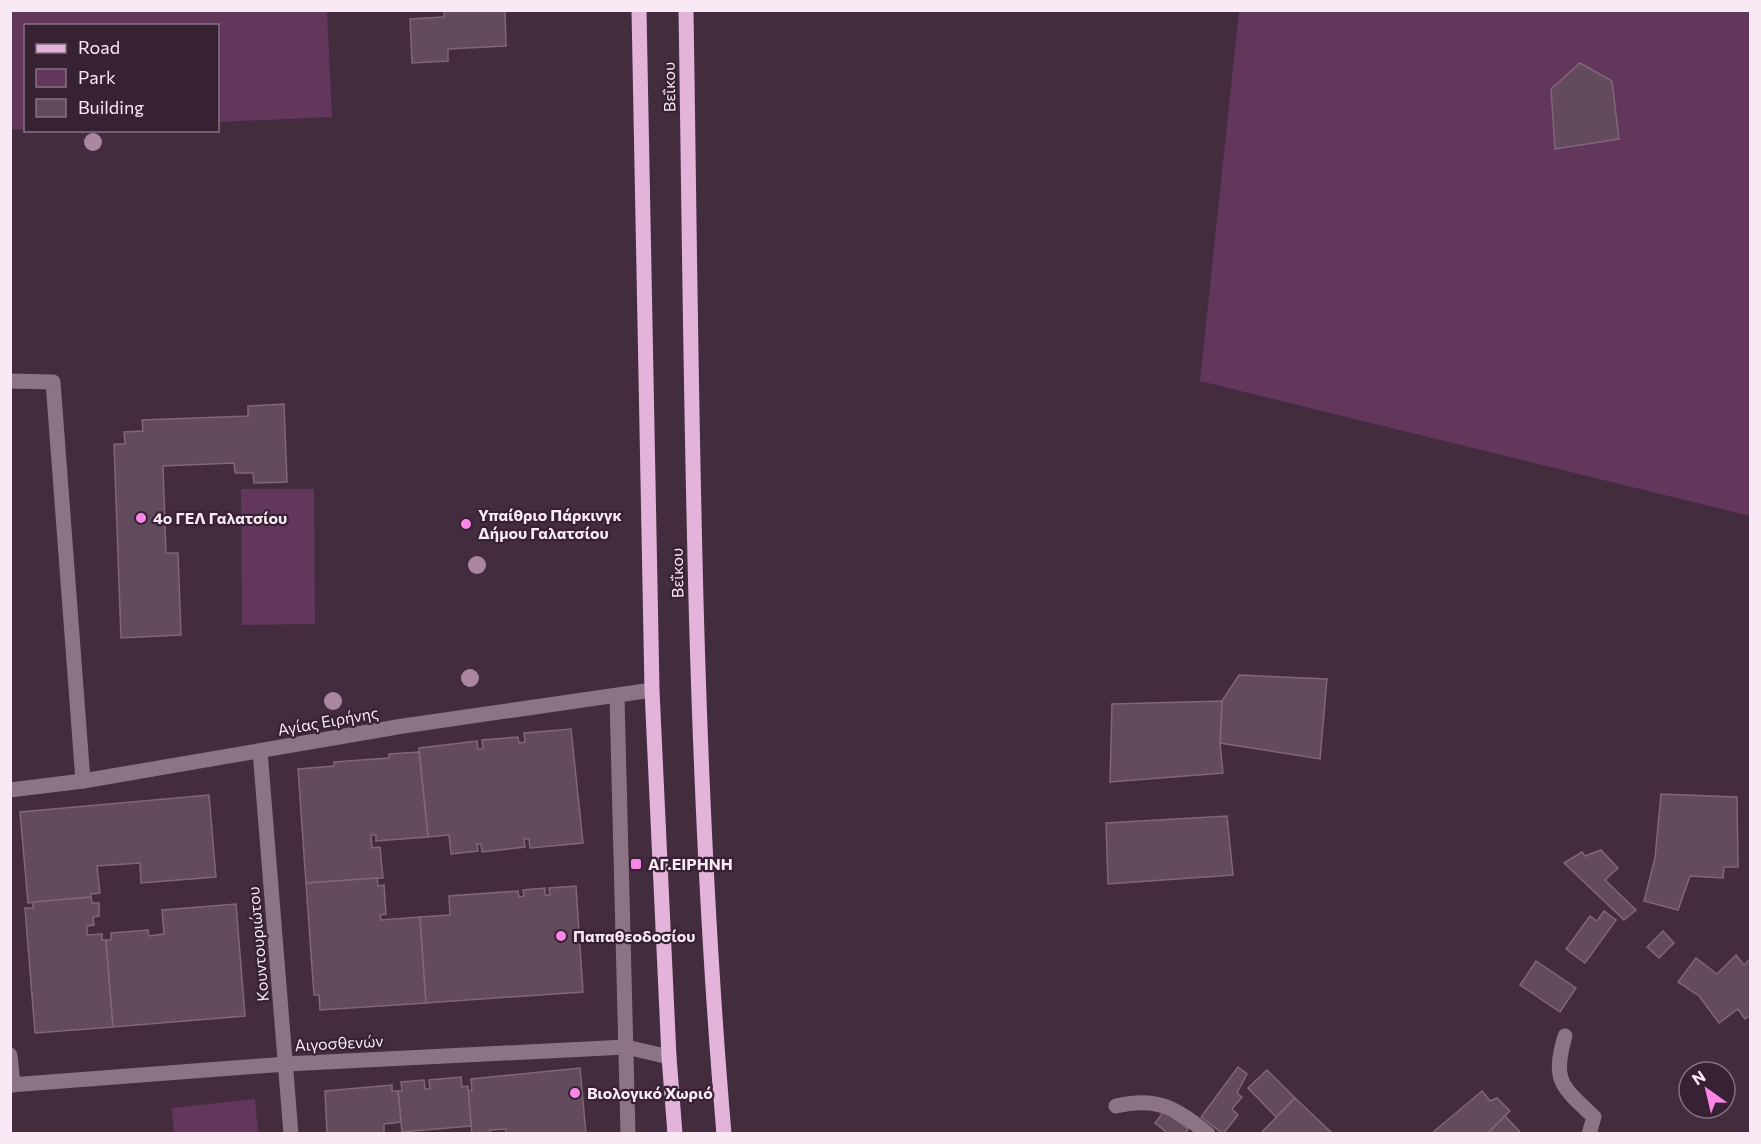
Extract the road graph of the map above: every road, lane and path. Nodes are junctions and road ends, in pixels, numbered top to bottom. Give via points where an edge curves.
1 (639, 10) edge
2 (686, 10) edge
3 (10, 381) edge
4 (652, 690) junction
5 (617, 697) junction
6 (260, 751) junction
7 (83, 781) junction
8 (10, 790) edge
9 (1565, 1036) dead end
10 (626, 1047) junction
11 (10, 1055) edge
12 (669, 1057) junction
13 (286, 1064) junction
14 (12, 1085) edge
15 (1116, 1106) dead end
16 (291, 1134) edge
17 (628, 1134) edge
18 (675, 1134) edge
19 (724, 1134) edge
20 (1208, 1134) edge
21 (1589, 1134) edge

1 - 4 main road, Βεΐκου
2 - 19 main road, Βεΐκου via 697,662
3 - 7 street via 53,382
4 - 5 street, Αγίας Ειρήνης
4 - 12 main road, Βεΐκου
5 - 6 street, Αγίας Ειρήνης via 402,726
5 - 10 street
6 - 7 street, Αγίας Ειρήνης
6 - 13 street, Κουντουριώτου
7 - 8 street, Αγίας Ειρήνης
9 - 21 street via 1557,1062 1560,1079 1594,1117
10 - 12 street, Αιγοσθενών
10 - 13 street, Αιγοσθενών
10 - 17 street
11 - 14 street
12 - 18 main road, Βεΐκου
13 - 14 street, Αιγοσθενών
13 - 16 street, Κουντουριώτου
15 - 20 street via 1134,1101 1160,1103 1182,1112

